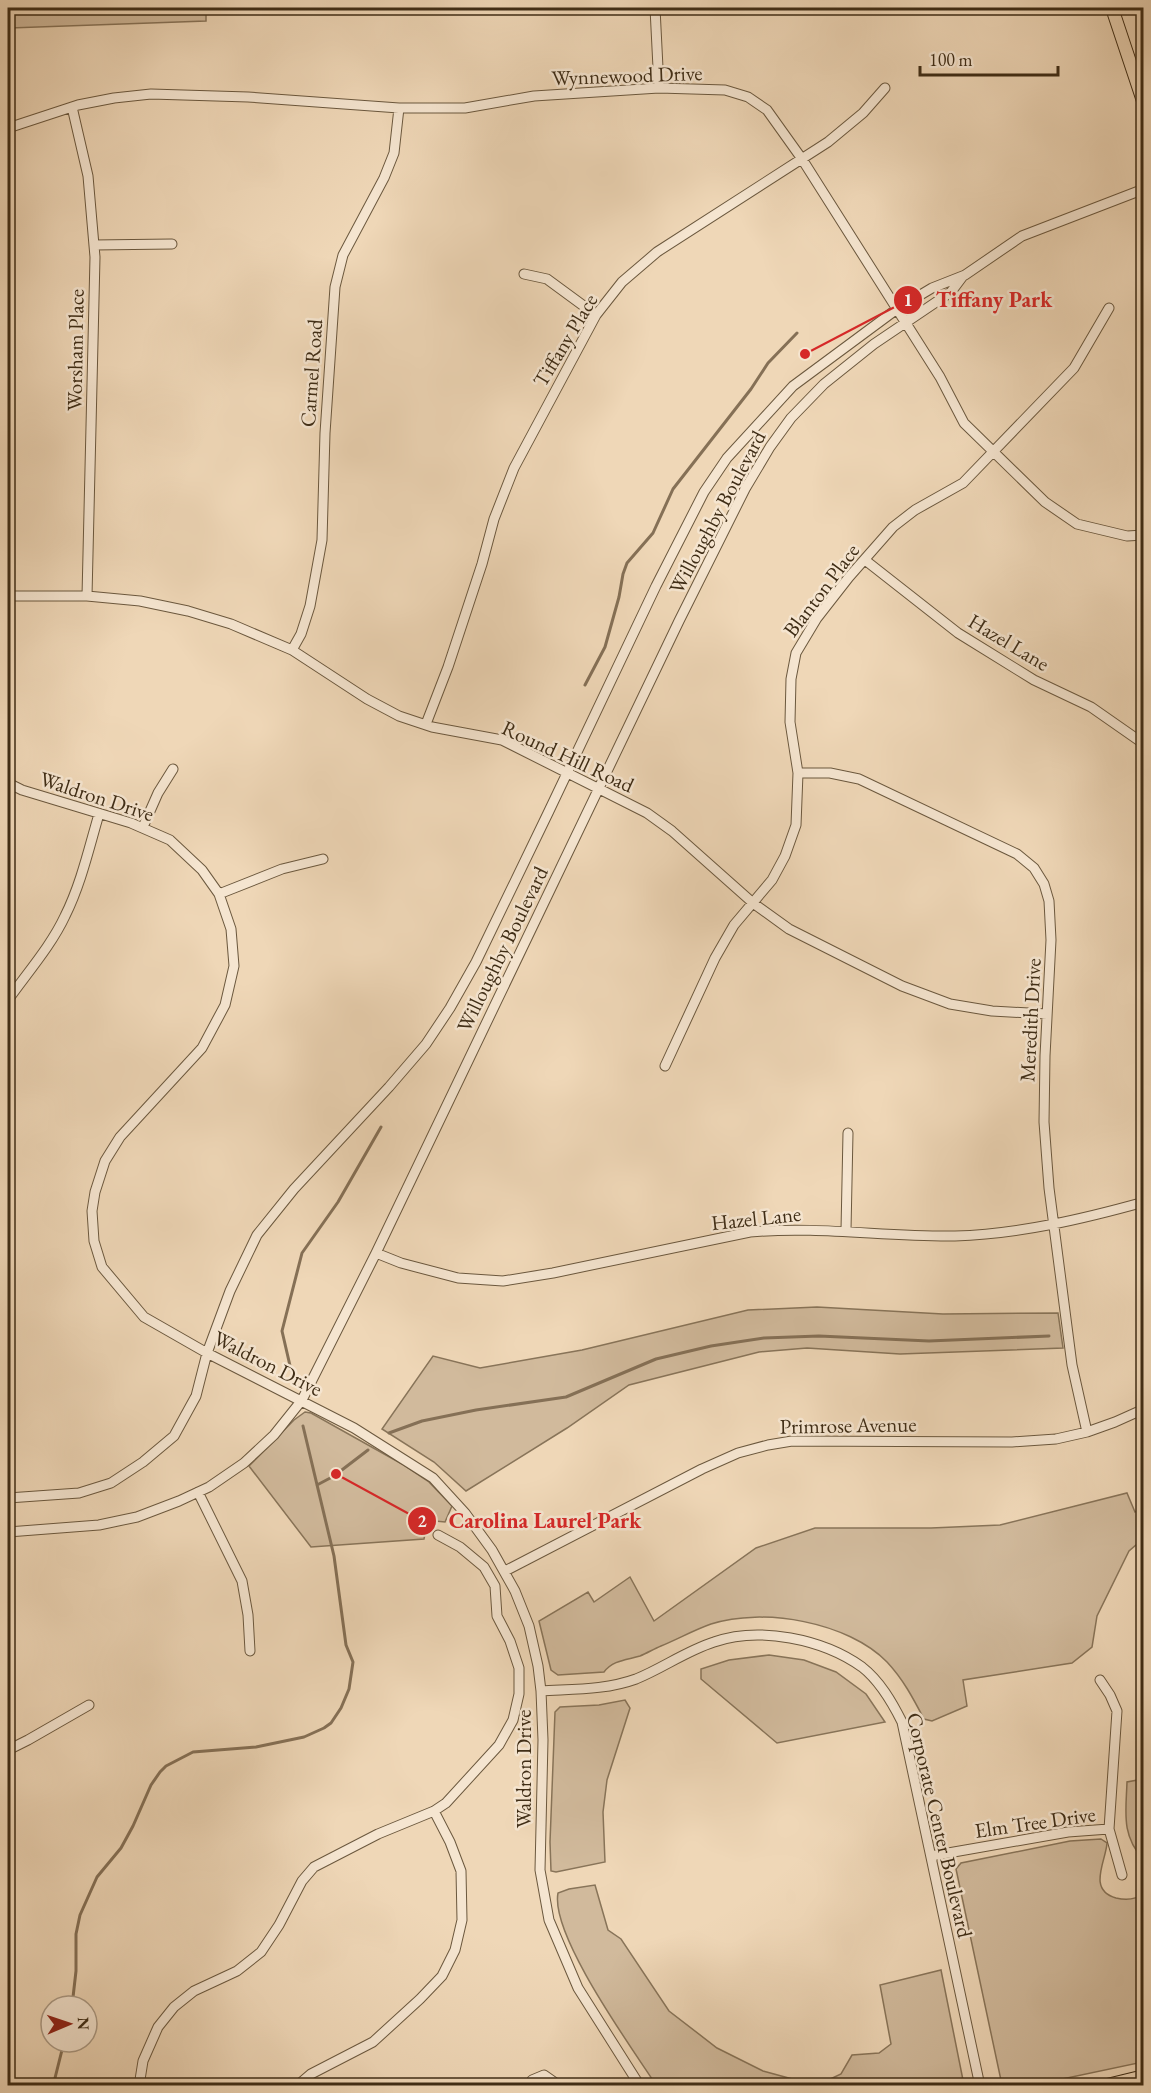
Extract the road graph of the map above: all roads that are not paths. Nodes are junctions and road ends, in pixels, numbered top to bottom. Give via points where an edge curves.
1 (655, 8) edge
2 (1112, 8) edge
3 (659, 88) junction
4 (885, 88) dead end
5 (1143, 104) edge
6 (72, 107) junction
7 (399, 108) junction
8 (8, 128) edge
9 (802, 159) junction
10 (1143, 189) edge
11 (172, 244) dead end
12 (94, 245) junction
13 (524, 274) dead end
14 (965, 275) junction
15 (1109, 308) dead end
16 (897, 309) junction
17 (596, 315) junction
18 (906, 323) junction
19 (992, 453) junction
20 (1143, 535) edge
21 (865, 560) junction
22 (8, 596) edge
23 (87, 596) junction
24 (292, 650) junction
25 (426, 724) junction
26 (1143, 744) edge
27 (173, 769) dead end
28 (567, 772) junction
29 (798, 773) junction
30 (8, 783) edge
31 (599, 789) junction
32 (99, 814) junction
33 (143, 827) junction
34 (322, 859) dead end
35 (219, 894) junction
36 (753, 903) junction
37 (8, 1000) edge
38 (1047, 1014) junction
39 (665, 1066) dead end
40 (848, 1133) dead end
41 (1143, 1202) edge
42 (1054, 1223) junction
43 (846, 1230) junction
44 (376, 1253) junction
45 (207, 1353) junction
46 (302, 1400) junction
47 (1143, 1409) edge
48 (1087, 1432) junction
49 (198, 1492) junction
50 (8, 1498) edge
51 (8, 1532) edge
52 (438, 1535) dead end
53 (505, 1571) junction
54 (250, 1651) dead end
55 (1100, 1680) dead end
56 (541, 1691) junction
57 (89, 1705) dead end
58 (8, 1750) edge
59 (434, 1810) junction
60 (1109, 1829) junction
61 (931, 1856) junction
62 (1122, 1875) dead end
63 (1143, 2076) edge
64 (139, 2085) edge
65 (297, 2085) edge
66 (531, 2085) edge
67 (555, 2085) edge
68 (640, 2085) edge
69 (980, 2085) edge
70 (1103, 2085) edge

1 - 3 street
2 - 5 main road
3 - 7 street, Wynnewood Drive via 534,96 465,108
3 - 9 street, Wynnewood Drive via 725,90 748,97 767,110
4 - 9 street, Tiffany Place via 863,113
6 - 7 street, Wynnewood Drive via 114,98 170,94
6 - 8 street, Wynnewood Drive
6 - 12 street, Worsham Place via 88,176
7 - 24 street, Carmel Road via 394,153 343,255 335,287 322,540 310,606
9 - 16 street, Wynnewood Drive
9 - 17 street, Tiffany Place via 657,252 622,282
10 - 14 street, Willoughby Boulevard via 1022,236
11 - 12 street
12 - 23 street, Worsham Place
13 - 17 street via 547,279
14 - 16 street, Willoughby Boulevard via 932,288
14 - 18 street, Willoughby Boulevard via 951,292
15 - 19 street, Blanton Place via 1074,368
16 - 18 street, Wynnewood Drive
16 - 28 street, Willoughby Boulevard via 793,386 727,458 704,492 661,576
17 - 25 street, Tiffany Place via 514,468
18 - 19 street, Wynnewood Drive via 964,423
18 - 31 street, Willoughby Boulevard via 824,384 770,447 735,510
19 - 20 street, Wynnewood Drive via 1045,502 1077,524 1127,536
19 - 21 street, Blanton Place via 963,483 893,527
21 - 26 street, Hazel Lane via 958,633 1034,680 1090,706
21 - 29 street, Blanton Place via 817,618 796,652 790,722
22 - 23 street, Round Hill Road
23 - 24 street, Round Hill Road via 188,611
24 - 25 street, Round Hill Road via 368,699 399,716
25 - 28 street, Round Hill Road via 501,740
27 - 33 street
28 - 31 street, Round Hill Road
28 - 45 street, Willoughby Boulevard via 450,1008 426,1044 257,1235 230,1291
29 - 36 street, Blanton Place via 796,825 772,880
29 - 38 street, Meredith Drive via 830,772 859,779 1017,854 1034,868 1049,901
30 - 32 street, Waldron Drive
31 - 36 street, Round Hill Road via 647,813 672,831
31 - 44 street, Willoughby Boulevard
32 - 33 street, Waldron Drive
32 - 37 street via 65,916
33 - 35 street, Waldron Drive via 170,840 202,870
34 - 35 street via 282,869
35 - 45 street, Waldron Drive via 231,929 234,966 225,1005 202,1048 115,1145 105,1161 92,1211 94,1241 102,1267 120,1290 144,1317
36 - 38 street, Round Hill Road via 799,935 921,994 992,1011
36 - 39 street, Blanton Place via 715,957
38 - 42 street, Meredith Drive via 1044,1122
40 - 43 street
41 - 42 street, Hazel Lane
42 - 43 street, Hazel Lane via 955,1236
42 - 48 street, Meredith Drive via 1072,1365
43 - 44 street, Hazel Lane via 750,1232 503,1281 458,1278
44 - 46 street, Willoughby Boulevard
45 - 46 street, Waldron Drive
45 - 50 street, Willoughby Boulevard via 196,1396 174,1436 143,1462 111,1483 79,1493
46 - 49 street, Willoughby Boulevard via 274,1435 244,1463
46 - 53 street, Waldron Drive via 433,1478 465,1513
47 - 48 street, Primrose Avenue
48 - 53 street, Primrose Avenue via 1011,1442 804,1441 768,1445 702,1469
49 - 51 street, Willoughby Boulevard via 137,1517 99,1525
49 - 54 street via 242,1581
52 - 59 street via 484,1567 495,1586 497,1616 519,1668 519,1694 513,1720 499,1745 453,1796
53 - 56 street, Waldron Drive via 529,1626
55 - 60 street via 1117,1711
56 - 61 street, Corporate Center Boulevard via 602,1688 635,1679 686,1653 738,1636 792,1638 837,1652 863,1668 882,1688 902,1722
56 - 68 street, Waldron Drive via 540,1870 549,1920 578,1988
57 - 58 street
59 - 64 street via 314,1867 261,1952 237,1971 194,1991 174,2007 158,2027 143,2061
59 - 65 street via 461,1871 462,1920 455,1950 442,1976 373,2042
60 - 61 street, Elm Tree Drive via 1068,1832
60 - 62 street
61 - 69 street, Corporate Center Boulevard
63 - 70 main road
66 - 67 street via 532,2080 544,2075

